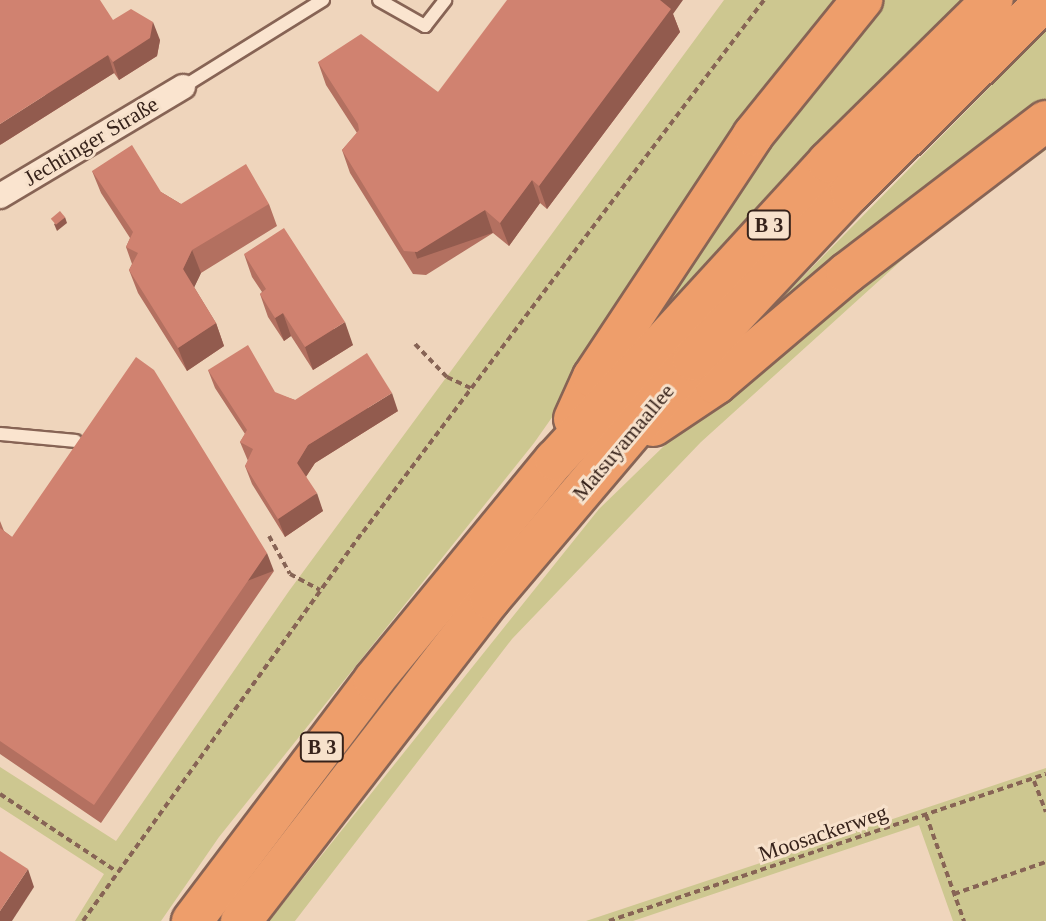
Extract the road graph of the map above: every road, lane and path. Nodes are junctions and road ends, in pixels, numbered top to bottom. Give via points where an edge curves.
1 (323, 0) edge
2 (379, 0) edge
3 (445, 0) edge
4 (764, 0) edge
5 (862, 0) edge
6 (992, 0) edge
7 (1046, 0) edge
8 (183, 87) joint
9 (1046, 121) edge
10 (0, 196) edge
11 (415, 344) dead end
12 (473, 389) junction
13 (0, 434) edge
14 (76, 441) edge
15 (610, 455) junction
16 (555, 460) junction
17 (269, 536) dead end
18 (321, 591) junction
19 (1046, 774) edge
20 (1033, 780) junction
21 (0, 794) edge
22 (1046, 812) edge
23 (926, 815) junction
24 (1046, 862) edge
25 (116, 871) junction
26 (954, 894) junction
27 (83, 921) edge
28 (192, 921) edge
29 (241, 921) edge
30 (609, 921) edge
31 (964, 921) edge

1 - 8 lane
2 - 3 lane via 425,26
4 - 12 path
5 - 16 highway via 744,148 593,377
6 - 16 highway, Matsuyamaallee / B 3 via 828,162
7 - 15 highway, Matsuyamaallee / B 3 via 851,192
8 - 10 street, Jechtinger Straße
9 - 15 highway via 847,273 716,384
11 - 12 path via 447,377
12 - 18 path
13 - 14 lane
15 - 29 highway, Matsuyamaallee / B 3 via 396,718
16 - 28 highway, Matsuyamaallee / B 3 via 374,680
17 - 18 path via 290,574
18 - 25 path
19 - 20 path, Moosackerweg
20 - 22 path
20 - 23 path, Moosackerweg
21 - 25 path
23 - 26 path
23 - 30 path, Moosackerweg
24 - 26 path
25 - 27 path
26 - 31 path

